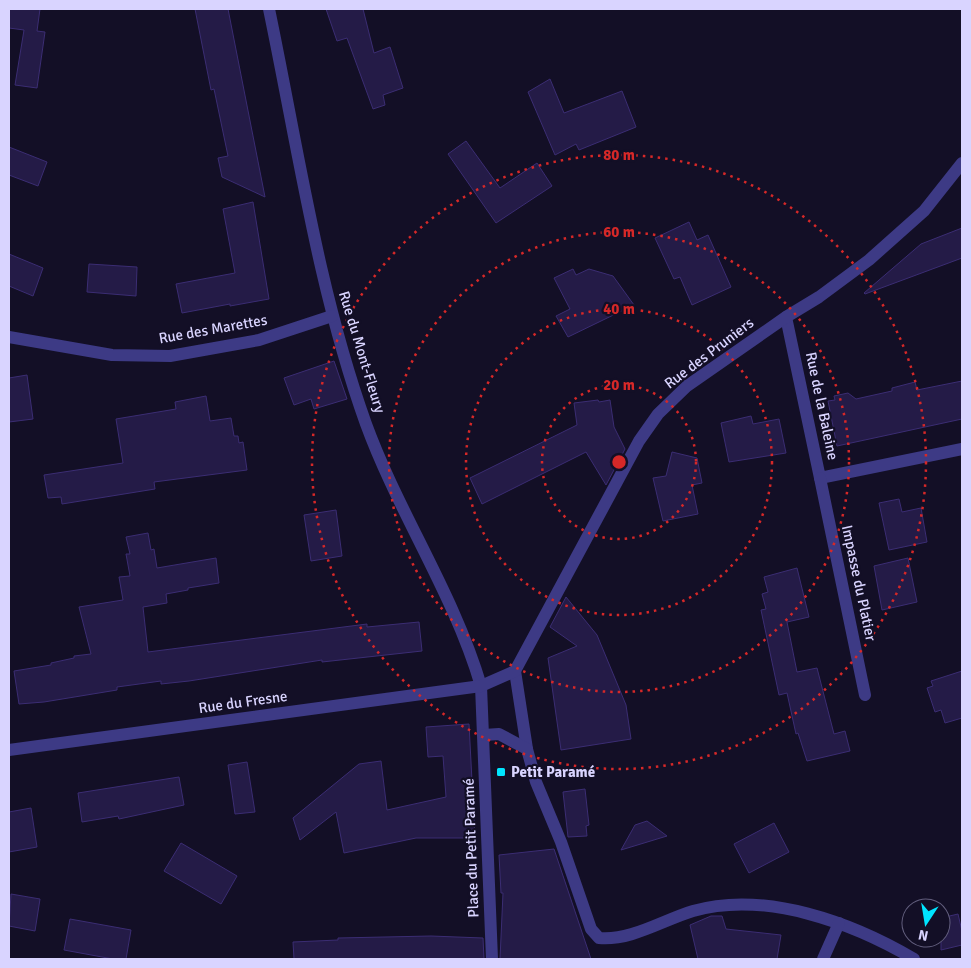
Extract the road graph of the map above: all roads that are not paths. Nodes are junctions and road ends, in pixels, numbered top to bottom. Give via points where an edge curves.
1 (270, 9) edge
2 (962, 163) edge
3 (332, 316) junction
4 (786, 317) junction
5 (9, 337) edge
6 (962, 449) edge
7 (820, 478) junction
8 (515, 671) junction
9 (481, 686) junction
10 (866, 694) dead end
11 (484, 735) junction
12 (527, 749) junction
13 (9, 750) edge
14 (839, 923) junction
15 (492, 959) edge
16 (823, 959) edge
17 (914, 959) edge

1 - 3 street, Rue du Mont-Fleury
2 - 4 street, Rue des Pruniers via 924,211 869,260
3 - 5 street, Rue des Marettes via 259,340 170,356 112,355
3 - 9 street, Rue du Mont-Fleury via 367,426 412,529 450,602
4 - 7 street, Rue de la Baleine
4 - 8 street, Rue des Pruniers via 687,386 658,414 639,441
6 - 7 street, Rue de la Baleine
7 - 10 street, Impasse du Platier
8 - 9 street
8 - 12 street
9 - 11 street, Place du Petit Paramé
9 - 13 street, Rue du Fresne
11 - 12 street via 499,734
11 - 15 street, Place du Petit Paramé
12 - 14 street via 536,782 591,929 599,938 610,939 707,907 732,904 779,908
14 - 16 street
14 - 17 street via 887,943

